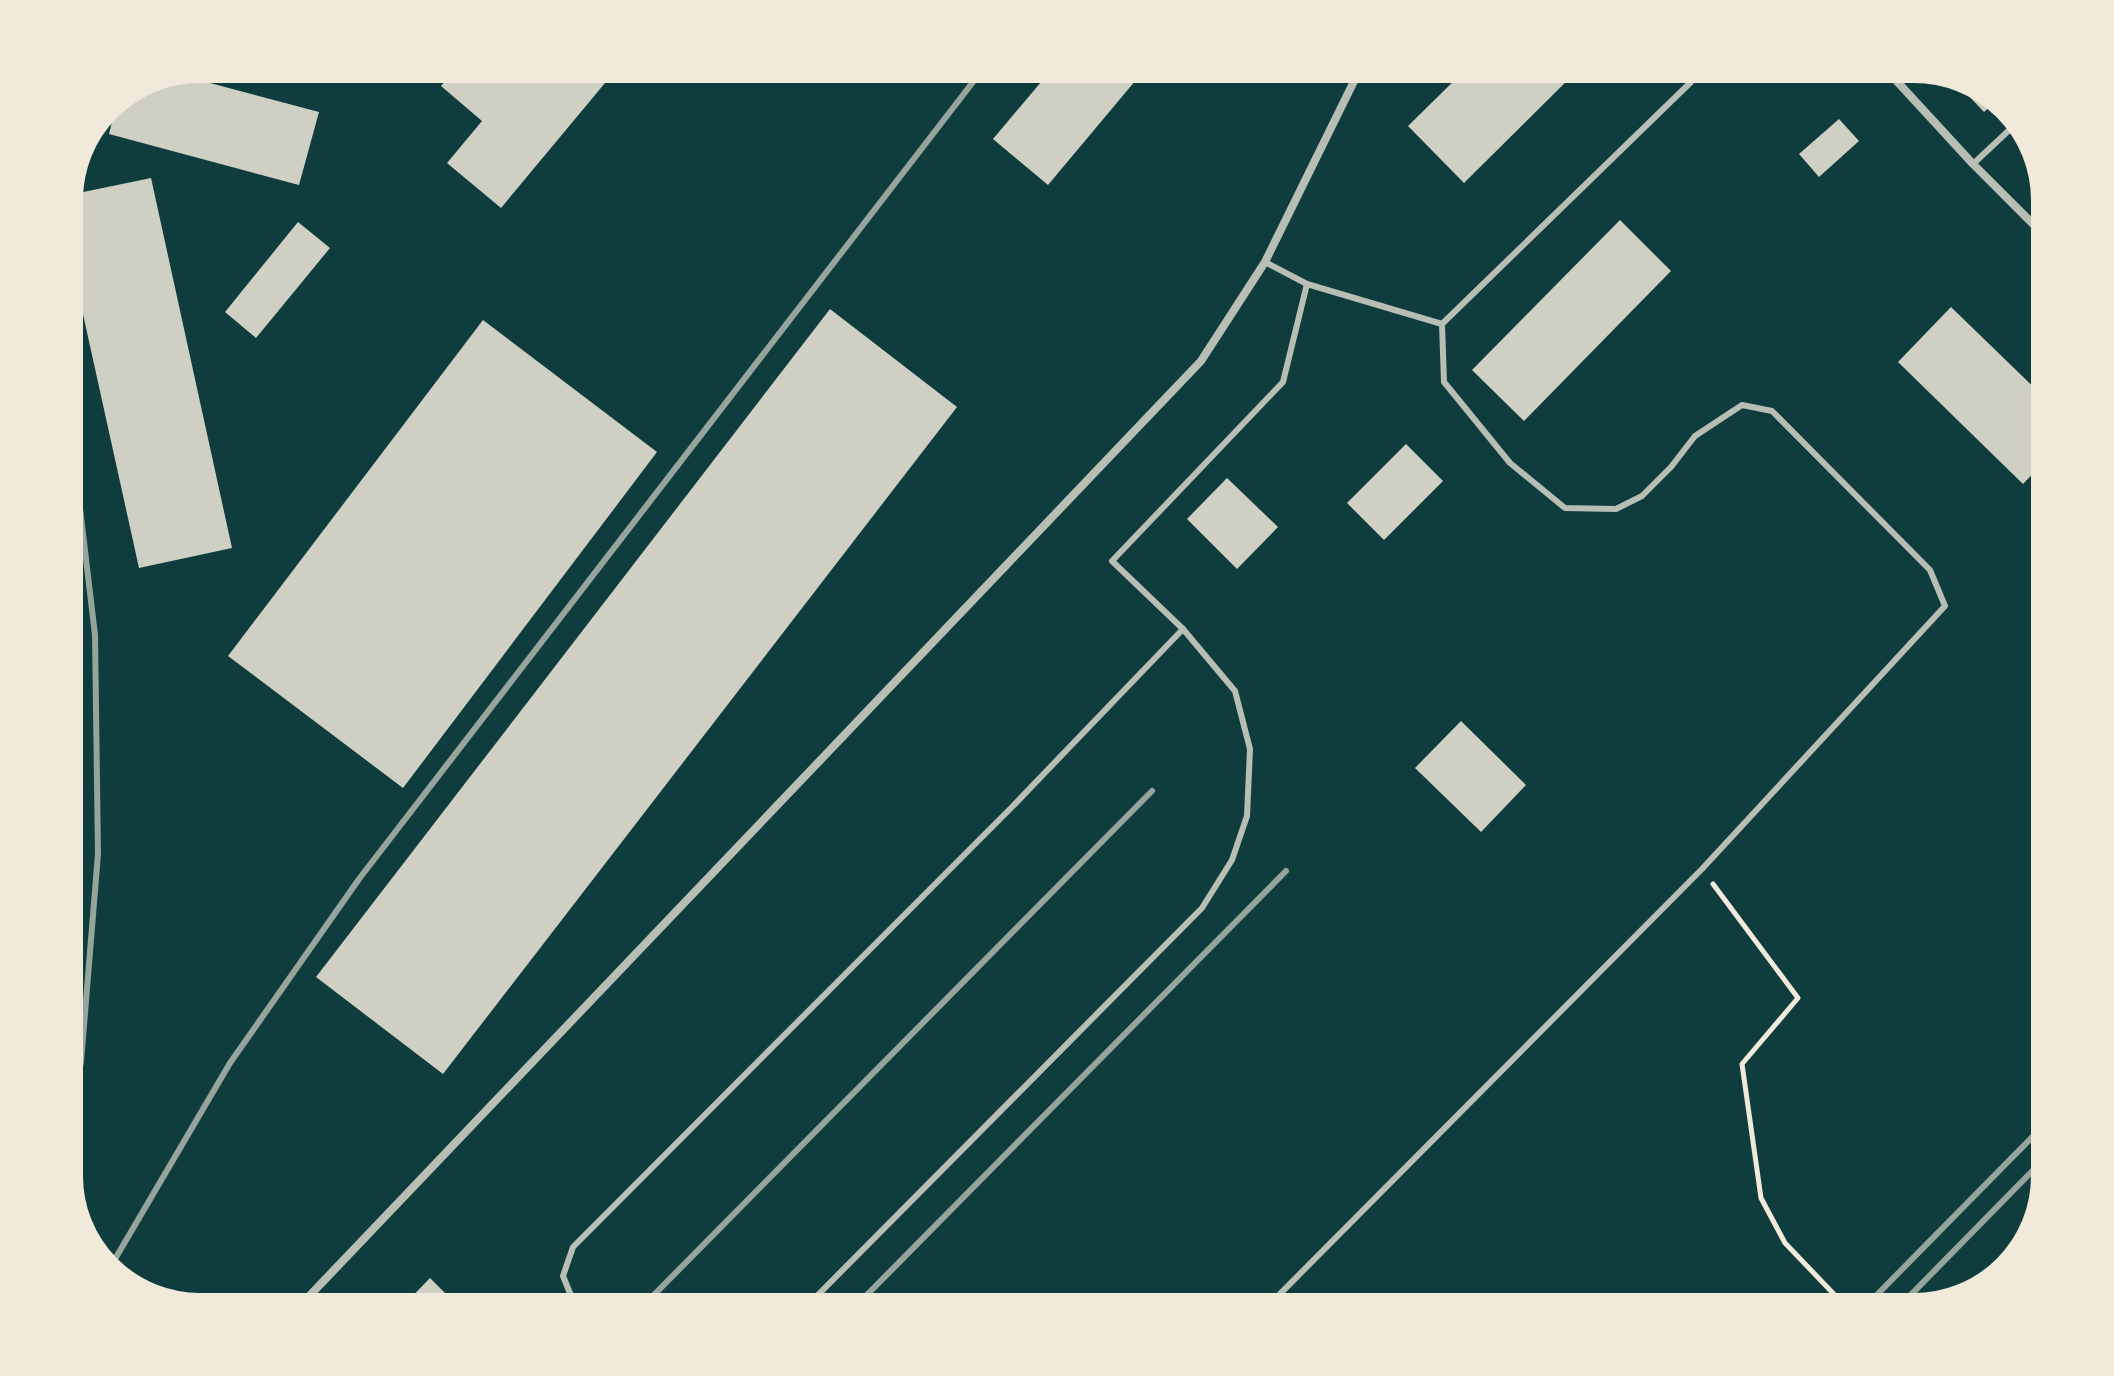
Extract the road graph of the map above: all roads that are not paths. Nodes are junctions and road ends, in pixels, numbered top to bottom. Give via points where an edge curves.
1 (1356, 78) edge
2 (1693, 78) edge
3 (1894, 78) edge
4 (2012, 128) edge
5 (1973, 164) junction
6 (2036, 227) edge
7 (1265, 262) junction
8 (1307, 284) junction
9 (1442, 324) junction
10 (1183, 629) junction
11 (307, 1298) edge
12 (572, 1298) edge
13 (815, 1298) edge
14 (1276, 1298) edge

1 - 7 street
2 - 9 lane
3 - 5 street
4 - 5 lane
5 - 6 street
7 - 8 lane
7 - 11 street via 1201,361
8 - 9 lane
8 - 10 lane via 1283,382 1112,561
9 - 14 lane via 1444,382 1510,463 1565,508 1616,509 1642,496 1695,436 1742,405 1772,411 1930,570 1945,606 1702,869
10 - 12 lane via 573,1247 563,1276
10 - 13 lane via 1235,691 1250,749 1247,816 1232,860 1202,908

